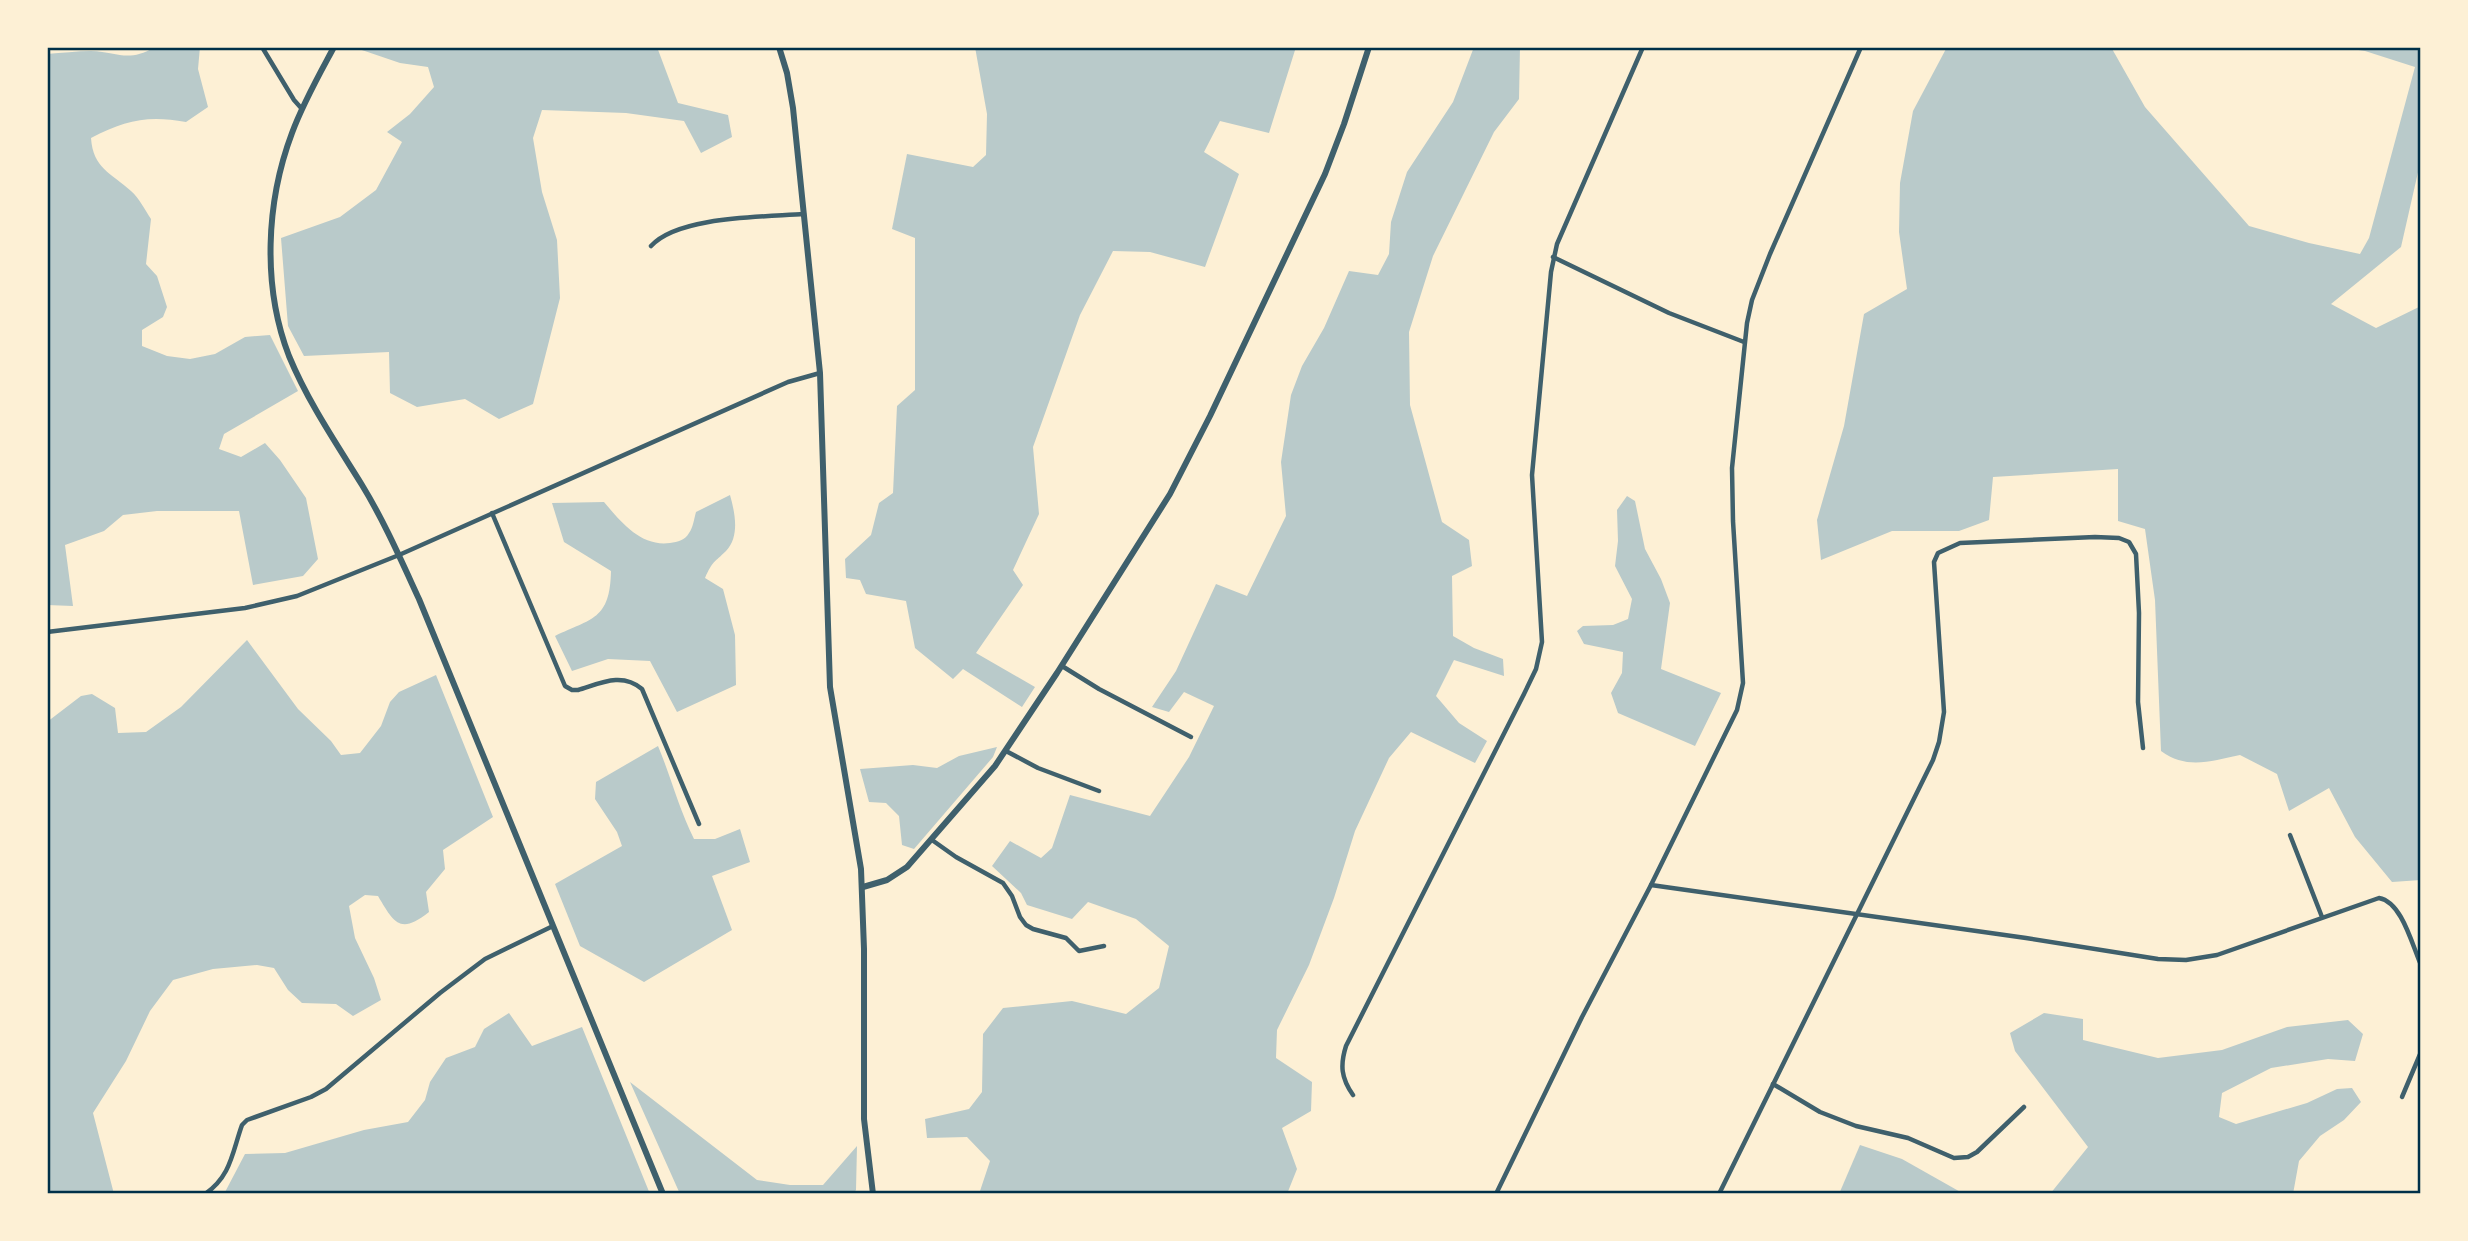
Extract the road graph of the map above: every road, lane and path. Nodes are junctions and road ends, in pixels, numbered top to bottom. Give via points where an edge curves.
1 (262, 47) edge
2 (334, 47) edge
3 (779, 47) edge
4 (1369, 47) edge
5 (1643, 47) edge
6 (1861, 47) edge
7 (302, 108) junction
8 (804, 214) junction
9 (651, 246) dead end
10 (1553, 257) junction
11 (1744, 342) junction
12 (820, 373) junction
13 (492, 513) junction
14 (399, 555) junction
15 (47, 632) edge
16 (1062, 666) junction
17 (1191, 737) dead end
18 (2143, 748) dead end
19 (1006, 751) junction
20 (1099, 791) dead end
21 (699, 824) dead end
22 (2290, 835) dead end
23 (932, 840) junction
24 (1651, 886) junction
25 (863, 887) junction
26 (1857, 914) junction
27 (2322, 916) junction
28 (552, 926) junction
29 (1104, 946) dead end
30 (2421, 965) edge
31 (2421, 1052) edge
32 (1773, 1084) junction
33 (1353, 1095) dead end
34 (2402, 1097) dead end
35 (2024, 1107) dead end
36 (205, 1194) edge
37 (663, 1194) edge
38 (873, 1194) edge
39 (1496, 1194) edge
40 (1719, 1194) edge

1 - 7 street
2 - 7 street
3 - 8 street via 793,108
4 - 16 street via 1325,174 1210,416 1170,494
5 - 10 street
6 - 11 street via 1760,279
7 - 14 street via 281,168 272,217 271,272 279,320 303,386
8 - 9 street via 682,227 662,235
8 - 12 street
10 - 11 street via 1669,313
10 - 33 street via 1532,475 1540,655 1346,1046 1342,1076
11 - 24 street via 1732,494 1742,639 1741,697
12 - 13 street via 788,382
12 - 25 street via 830,687
13 - 14 street
13 - 21 street via 565,686 578,690 621,678 642,689
14 - 15 street via 276,602
14 - 28 street
16 - 17 street
16 - 19 street
18 - 26 street via 2136,554 2129,542 2095,537 1960,543 1942,550 1934,562 1944,712 1940,742
19 - 20 street
19 - 23 street
22 - 27 street
23 - 25 street via 896,875
23 - 29 street via 1003,883 1020,917 1033,929 1060,935 1079,951
24 - 26 street
24 - 39 street
25 - 38 street via 864,1119
26 - 27 street via 2186,960 2217,955
26 - 32 street
27 - 30 street via 2379,898 2392,902
28 - 36 street via 485,958 326,1089 247,1120 226,1173
28 - 37 street
31 - 34 street
32 - 35 street via 1838,1120 1908,1138 1954,1158 1977,1152
32 - 40 street

